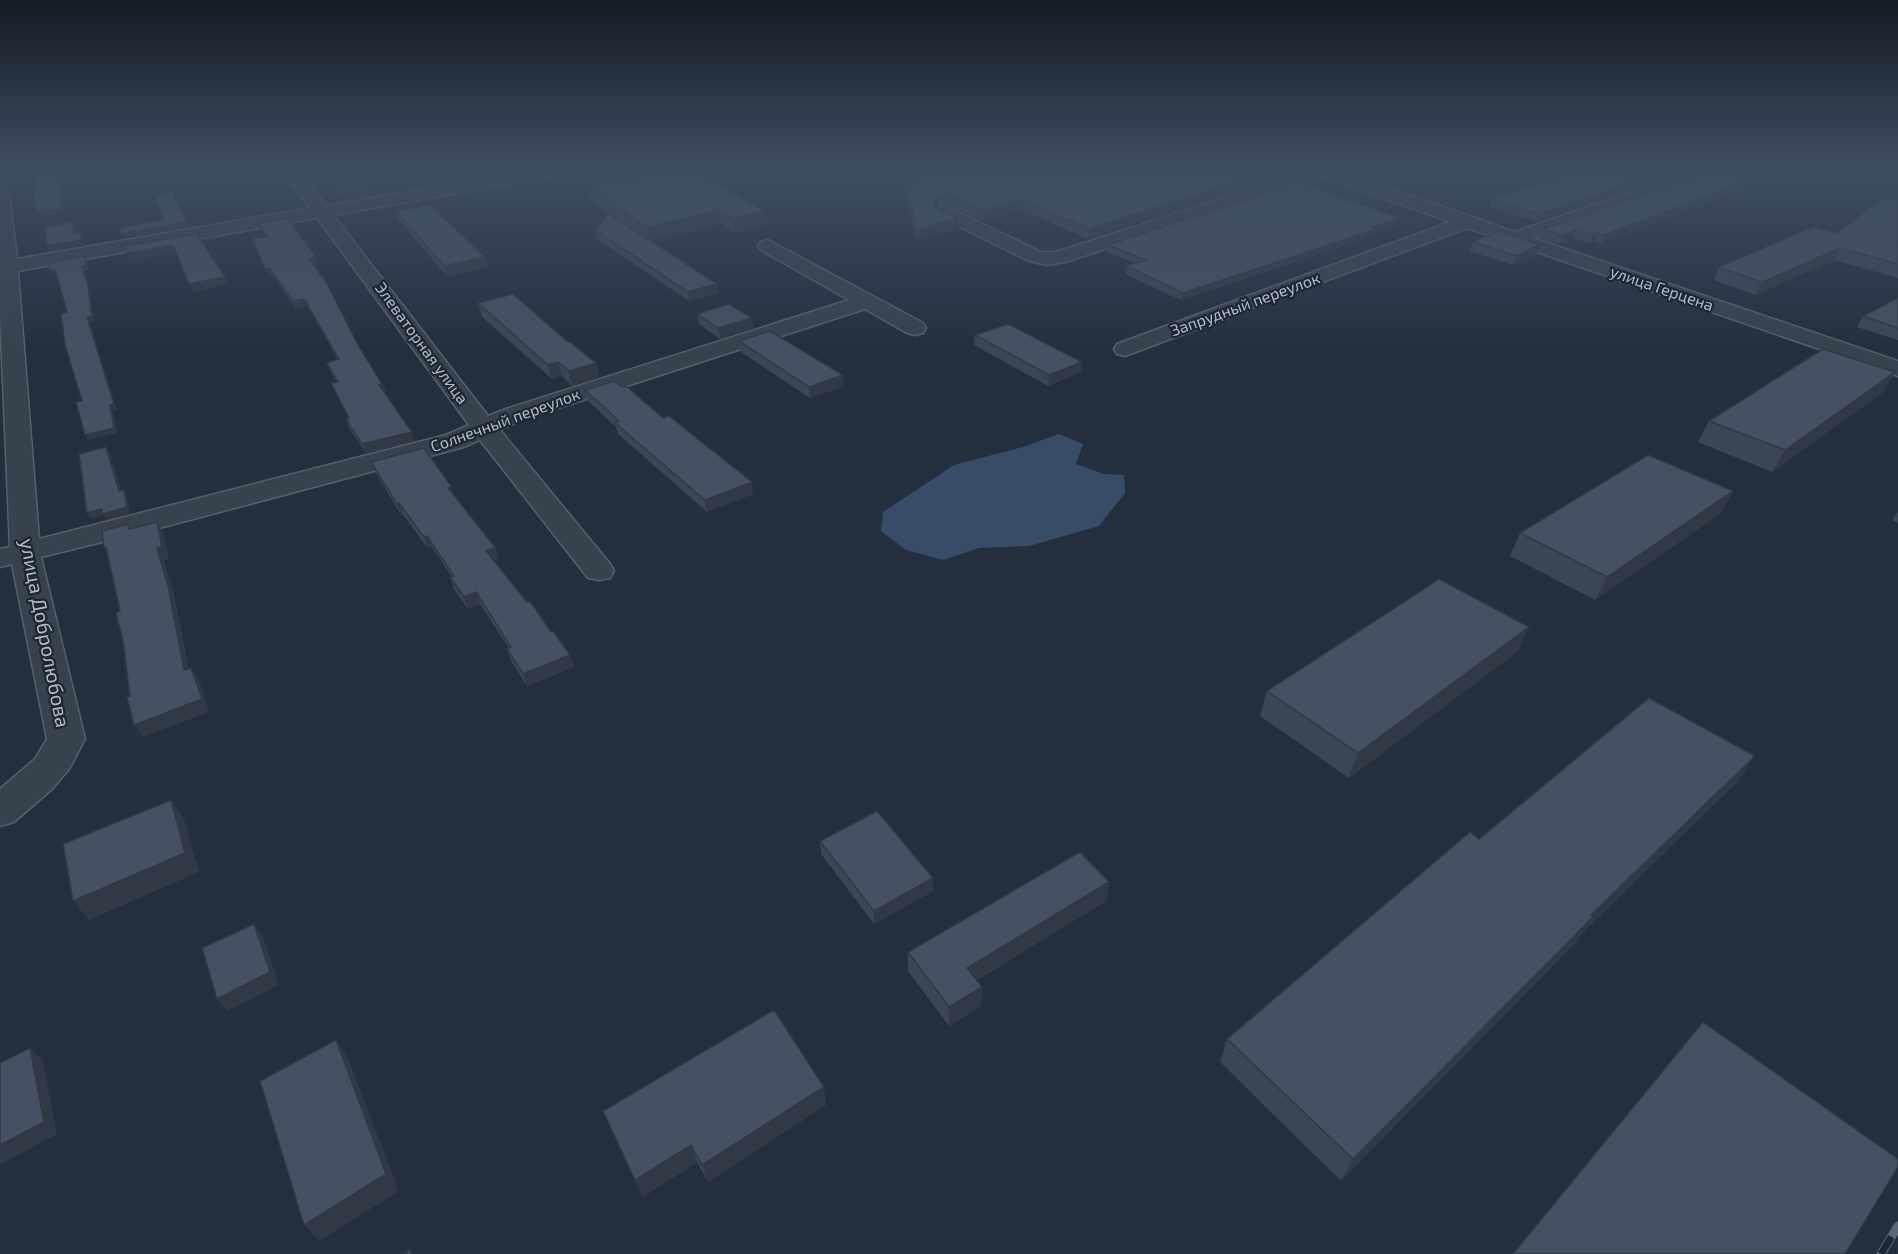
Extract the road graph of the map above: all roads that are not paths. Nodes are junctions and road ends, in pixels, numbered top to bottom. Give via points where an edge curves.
1 (2, 230) edge
2 (216, 230) edge
3 (335, 230) edge
4 (980, 230) edge
5 (1147, 230) edge
6 (1447, 230) edge
7 (1490, 230) edge
8 (1540, 230) edge
9 (1516, 238) junction
10 (768, 246) dead end
11 (4, 267) edge
12 (867, 301) junction
13 (915, 328) dead end
14 (1125, 349) dead end
15 (1898, 369) edge
16 (484, 428) junction
17 (13, 555) edge
18 (599, 571) dead end
19 (0, 812) edge

1 - 11 street, улица Добролюбова
2 - 11 street
3 - 16 street, Элеваторная улица
4 - 5 street via 1046,259
6 - 14 street, Запрудный переулок
7 - 9 street, улица Герцена
8 - 9 street
9 - 15 street, улица Герцена
10 - 12 street
11 - 17 street, улица Добролюбова
12 - 13 street
12 - 16 street, Солнечный переулок via 515,414
16 - 17 street, Солнечный переулок via 463,439
16 - 18 street, Элеваторная улица
17 - 19 street, улица Добролюбова via 66,739 63,752 53,764

